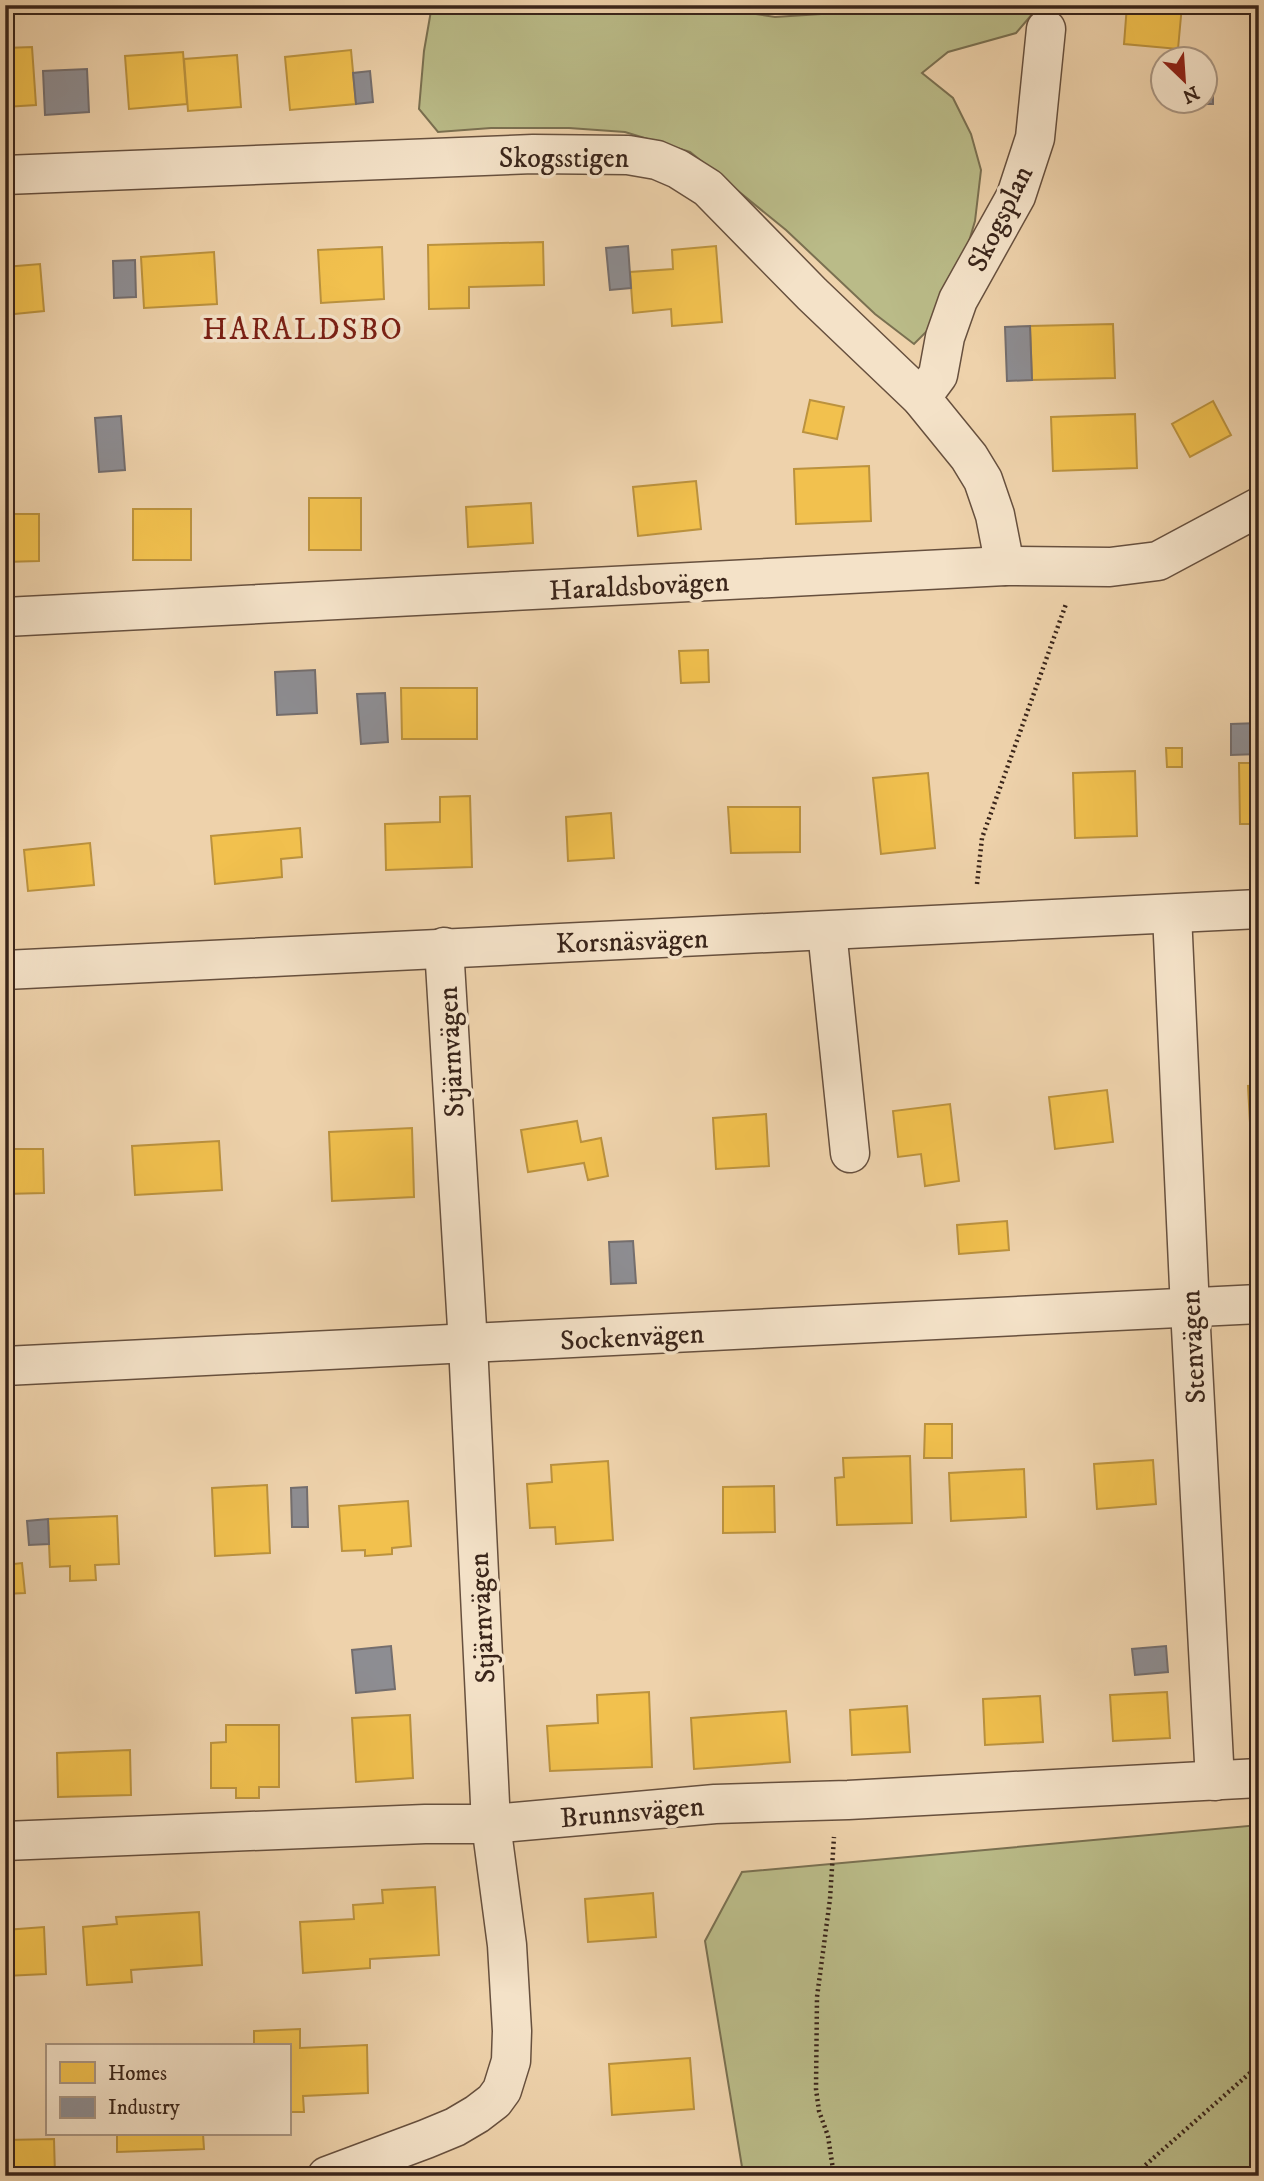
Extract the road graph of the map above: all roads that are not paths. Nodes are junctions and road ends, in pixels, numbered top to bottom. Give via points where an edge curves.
1 (1046, 29) dead end
2 (5, 175) edge
3 (921, 398) junction
4 (1259, 507) edge
5 (1005, 566) junction
6 (5, 617) edge
7 (1259, 909) edge
8 (1172, 914) junction
9 (827, 931) junction
10 (444, 947) junction
11 (5, 970) edge
12 (850, 1153) dead end
13 (1259, 1304) edge
14 (1190, 1309) junction
15 (468, 1344) junction
16 (5, 1366) edge
17 (1259, 1778) edge
18 (1215, 1781) junction
19 (491, 1824) junction
20 (5, 1841) edge
21 (327, 2176) edge

1 - 3 street, Skogsplan via 1035,138 1016,195 958,300 944,337 938,375
2 - 3 street, Skogsstigen via 533,154 628,155 657,160 708,188
3 - 5 street, Skogsstigen via 983,480
4 - 5 street, Haraldsbovägen via 1158,561 1110,567
5 - 6 street, Haraldsbovägen
7 - 8 street, Korsnäsvägen
8 - 9 street, Korsnäsvägen
8 - 14 street, Stenvägen
9 - 10 street, Korsnäsvägen
9 - 12 street
10 - 11 street, Korsnäsvägen
10 - 15 street, Stjärnvägen
13 - 14 street, Sockenvägen
14 - 15 street, Sockenvägen
14 - 18 street, Stenvägen
15 - 16 street, Sockenvägen
15 - 19 street, Stjärnvägen
17 - 18 street, Brunnsvägen
18 - 19 street, Brunnsvägen via 715,1804
19 - 20 street, Brunnsvägen
19 - 21 street, Stjärnvägen via 507,1945 512,2031 502,2090 494,2101 455,2127

